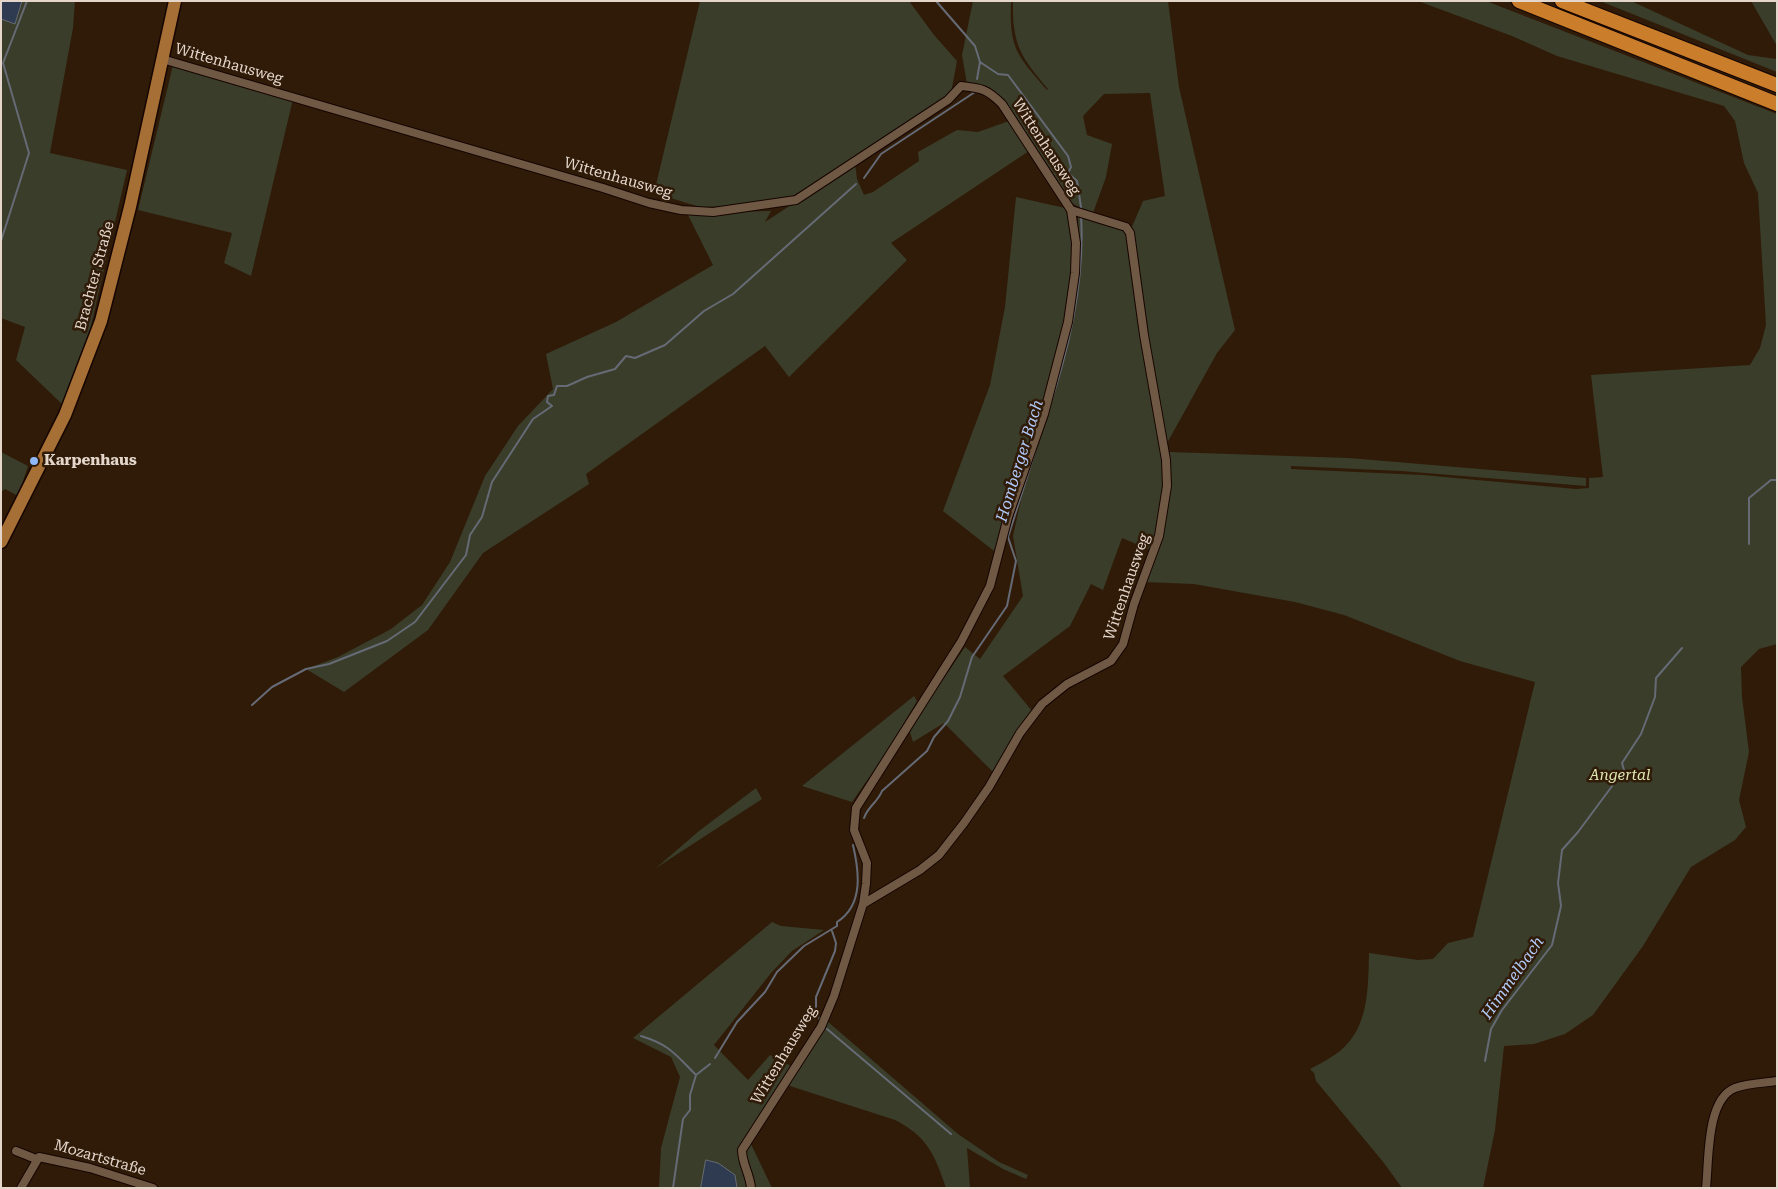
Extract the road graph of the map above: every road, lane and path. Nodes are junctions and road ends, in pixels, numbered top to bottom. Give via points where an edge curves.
1 (175, 1) edge
2 (1519, 1) edge
3 (1562, 1) edge
4 (162, 59) junction
5 (1777, 85) edge
6 (1777, 104) edge
7 (1071, 210) junction
8 (1, 542) edge
9 (863, 904) junction
10 (1777, 1080) edge
11 (16, 1151) dead end
12 (37, 1158) junction
13 (21, 1188) edge
14 (153, 1188) edge
15 (751, 1188) edge
16 (1706, 1188) edge

1 - 4 main road, Brachter Straße
2 - 6 highway
3 - 5 highway
4 - 7 street, Wittenhausweg via 649,203 712,212 796,200 924,116 961,86 974,87 988,91 1002,104
4 - 8 main road, Brachter Straße via 116,264 94,344 65,415
7 - 9 street, Wittenhausweg via 1076,243 1068,322 1044,414 1008,517 990,586 961,642 856,808 854,830 866,863
7 - 9 street, Wittenhausweg via 1126,227 1130,233 1166,460 1167,486 1159,536 1123,644 1116,656 1067,684 1042,704 979,802 939,855
9 - 15 street, Wittenhausweg via 821,1027 742,1150
10 - 16 street via 1735,1088 1720,1099 1713,1120
11 - 12 street, Mozartstraße
12 - 13 street
12 - 14 street, Mozartstraße via 90,1168

